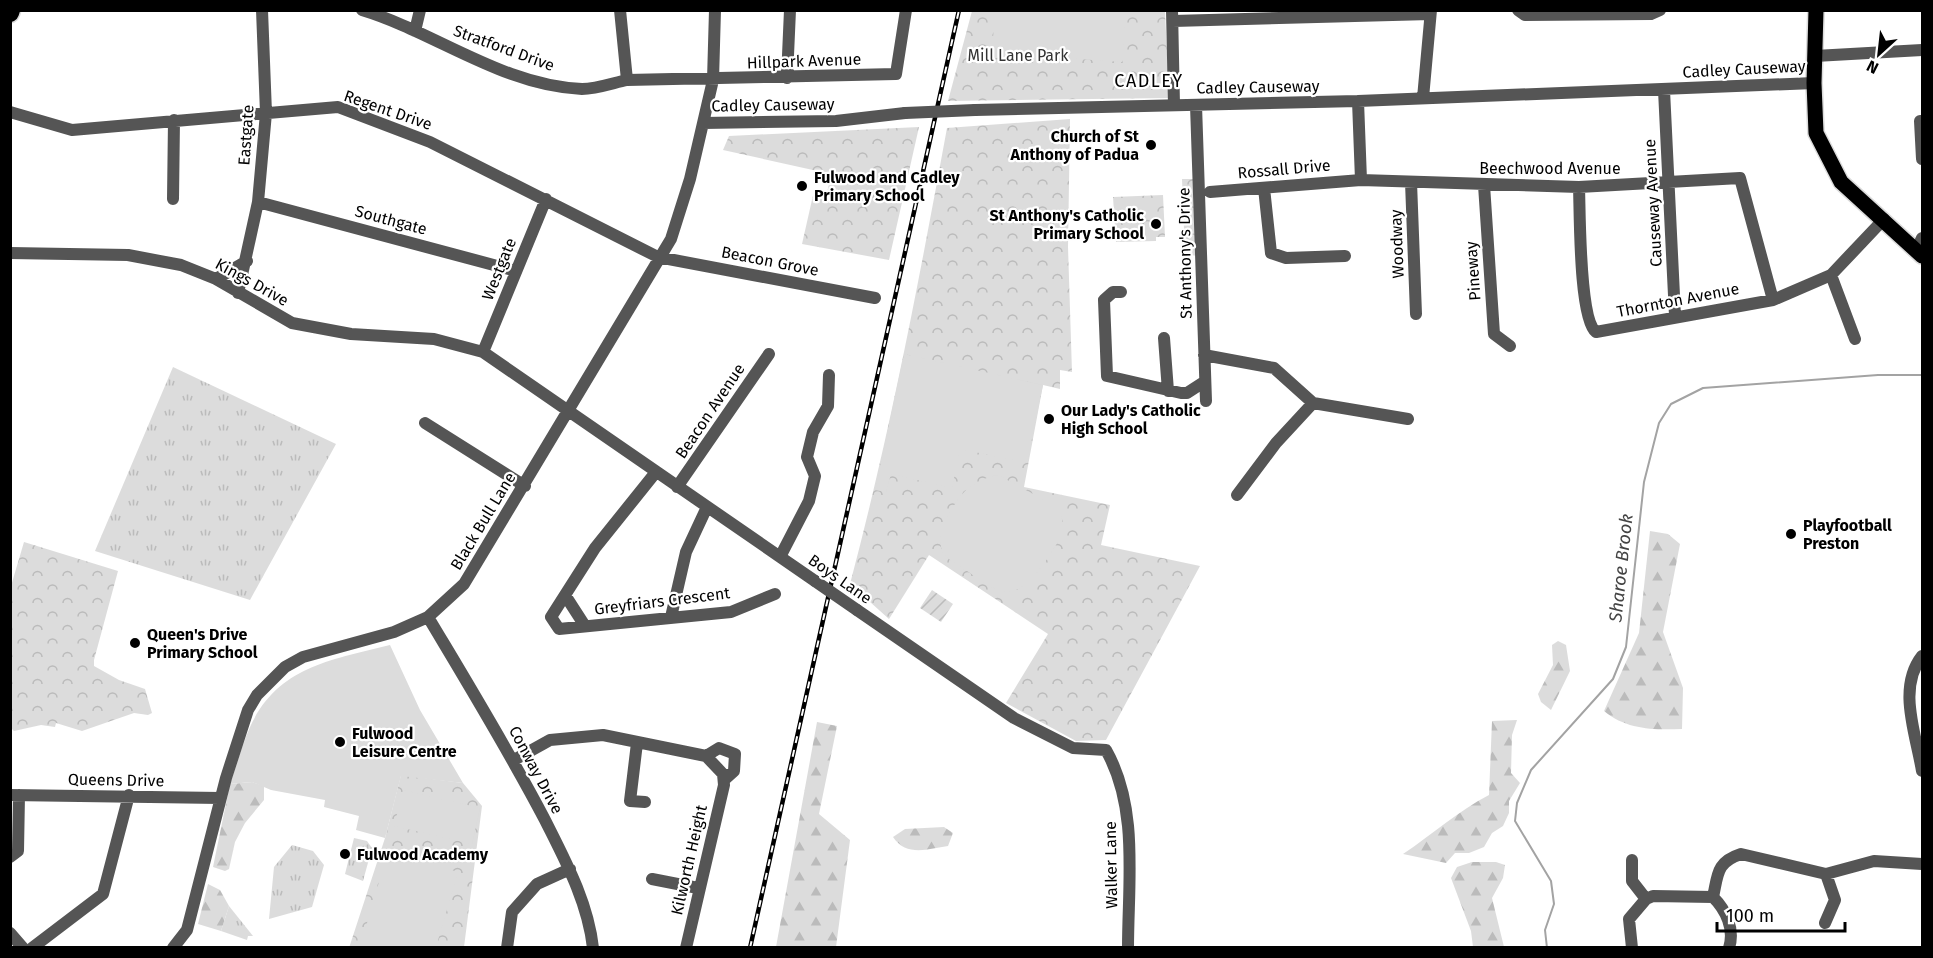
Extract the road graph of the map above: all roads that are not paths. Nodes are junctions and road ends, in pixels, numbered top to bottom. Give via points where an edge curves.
1 (262, 10) edge
2 (362, 10) edge
3 (420, 10) edge
4 (620, 10) edge
5 (716, 10) edge
6 (790, 10) edge
7 (906, 10) edge
8 (1660, 10) edge
9 (1816, 10) edge
10 (1519, 11) edge
11 (1430, 12) edge
12 (1172, 16) edge
13 (415, 31) junction
14 (1923, 50) edge
15 (1815, 56) junction
16 (787, 78) junction
17 (627, 80) junction
18 (713, 80) junction
19 (1814, 83) junction
20 (1664, 90) junction
21 (1423, 98) junction
22 (1358, 101) junction
23 (1174, 105) junction
24 (1196, 105) junction
25 (10, 112) edge
26 (266, 113) junction
27 (174, 120) junction
28 (1923, 121) edge
29 (704, 123) junction
30 (1923, 159) edge
31 (1361, 180) junction
32 (1411, 182) junction
33 (1668, 182) junction
34 (1484, 185) junction
35 (1579, 187) junction
36 (1264, 188) junction
37 (1210, 192) dead end
38 (172, 199) dead end
39 (546, 199) junction
40 (258, 202) junction
41 (1884, 219) junction
42 (1921, 248) edge
43 (10, 253) edge
44 (1345, 256) dead end
45 (658, 257) junction
46 (247, 261) junction
47 (516, 271) junction
48 (1831, 275) junction
49 (216, 279) junction
50 (1121, 292) dead end
51 (238, 293) junction
52 (875, 298) dead end
53 (1773, 300) junction
54 (1413, 307) dead end
55 (1675, 316) junction
56 (1164, 338) dead end
57 (1855, 339) dead end
58 (1510, 346) dead end
59 (483, 352) junction
60 (769, 354) dead end
61 (1204, 355) junction
62 (829, 375) dead end
63 (1204, 382) junction
64 (1168, 391) junction
65 (1206, 401) dead end
66 (1313, 403) junction
67 (567, 411) junction
68 (1408, 420) dead end
69 (425, 423) dead end
70 (656, 472) junction
71 (525, 486) junction
72 (678, 487) junction
73 (1243, 493) dead end
74 (708, 507) junction
75 (780, 557) junction
76 (775, 594) dead end
77 (565, 595) junction
78 (428, 617) junction
79 (671, 617) junction
80 (585, 626) junction
81 (1923, 656) edge
82 (638, 743) junction
83 (1106, 750) joint
84 (706, 756) junction
85 (514, 760) junction
86 (1923, 771) edge
87 (724, 780) junction
88 (15, 795) edge
89 (129, 795) junction
90 (220, 798) junction
91 (645, 802) dead end
92 (10, 857) edge
93 (1632, 860) dead end
94 (1923, 864) edge
95 (570, 869) junction
96 (1826, 874) junction
97 (652, 879) dead end
98 (698, 888) junction
99 (1713, 897) junction
100 (1646, 900) junction
101 (1825, 923) dead end
102 (10, 933) edge
103 (23, 948) edge
104 (32, 948) edge
105 (173, 948) edge
106 (507, 948) edge
107 (593, 948) edge
108 (686, 948) edge
109 (1128, 948) edge
110 (1632, 948) edge
111 (1729, 948) edge

1 - 26 street, Eastgate
2 - 13 street, Stratford Drive
3 - 13 street
4 - 17 street
5 - 18 street, Black Bull Lane
6 - 16 street
7 - 16 street, Hillpark Avenue via 896,74
8 - 10 street via 1650,14 1525,15
9 - 15 main road
11 - 12 street
11 - 21 street
12 - 23 street
13 - 17 street, Stratford Drive via 483,62 540,82 583,89
14 - 15 street
15 - 19 main road
16 - 18 street, Hillpark Avenue
17 - 18 street, Stratford Drive
18 - 29 street, Black Bull Lane
19 - 20 street, Cadley Causeway
19 - 41 main road via 1816,133 1841,182
20 - 21 street, Cadley Causeway
20 - 33 street, Causeway Avenue
21 - 22 street, Cadley Causeway
22 - 24 street, Cadley Causeway
22 - 31 street
23 - 24 street, Cadley Causeway
23 - 29 street, Cadley Causeway, bridge
24 - 61 street, St Anthony's Drive
25 - 27 street, Regent Drive via 72,130
26 - 27 street, Regent Drive
26 - 39 street, Regent Drive via 338,107 430,142
26 - 40 street, Eastgate
27 - 38 street
28 - 30 street
29 - 45 street, Black Bull Lane via 682,209 671,239
31 - 32 street, Beechwood Avenue
31 - 36 street, Rossall Drive
32 - 34 street, Beechwood Avenue
32 - 54 street, Woodway
33 - 35 street, Beechwood Avenue
33 - 53 street, Beechwood Avenue via 1740,178
33 - 55 street, Causeway Avenue
34 - 35 street, Beechwood Avenue
34 - 58 street, Pineway via 1490,337
35 - 55 street, Thornton Avenue via 1584,300 1592,329 1603,332
36 - 37 street, Rossall Drive
36 - 44 street via 1271,253 1286,258
39 - 45 street, Regent Drive
39 - 47 street, Westgate
40 - 46 street, Eastgate
40 - 47 street, Southgate
41 - 42 main road
41 - 48 street, Thornton Avenue
43 - 49 street, Kings Drive via 128,255 181,265
45 - 52 street, Beacon Grove
45 - 67 street, Black Bull Lane
46 - 49 street
46 - 51 street, Eastgate
47 - 59 street, Westgate
48 - 53 street, Thornton Avenue
48 - 57 street
49 - 51 street, Kings Drive
50 - 64 street via 1113,292 1104,300 1107,376
51 - 59 street, Kings Drive via 292,323 351,334 434,339
53 - 55 street, Thornton Avenue
56 - 64 street via 1158,354
59 - 67 street, Kings Drive
60 - 72 street, Beacon Avenue
61 - 63 street, St Anthony's Drive
61 - 66 street via 1274,368
62 - 75 street via 828,406 813,432 807,457 815,476 809,501
63 - 64 street via 1187,393
63 - 65 street, St Anthony's Drive
66 - 68 street
66 - 73 street via 1276,443
67 - 70 street, Boys Lane
67 - 71 street, Black Bull Lane
69 - 71 street
70 - 72 street, Boys Lane
70 - 77 street, Greyfriars Crescent via 595,548
71 - 78 street, Black Bull Lane via 464,584
72 - 74 street, Boys Lane
74 - 75 street, Boys Lane
74 - 79 street via 687,552
75 - 83 street, Boys Lane, bridge via 1014,718 1073,748
76 - 79 street, Greyfriars Crescent via 730,612
77 - 80 street, Greyfriars Crescent
77 - 80 street, Greyfriars Crescent via 551,617 559,629
78 - 85 street, Conway Drive
78 - 90 street, Black Bull Lane via 394,632 303,657 278,673 248,710
79 - 80 street, Greyfriars Crescent
81 - 86 street via 1914,668 1908,692
82 - 84 street, Kilworth Height
82 - 85 street, Kilworth Height via 603,735 550,740
82 - 91 street via 630,801
83 - 109 street, Walker Lane via 1118,772 1128,820
84 - 87 street via 717,765
84 - 87 street, Kilworth Height via 719,748 735,754 734,771
85 - 95 street, Conway Drive
87 - 98 street, Kilworth Height
88 - 89 street, Queens Drive
88 - 92 street via 18,850
89 - 90 street, Queens Drive
89 - 104 street via 103,894
90 - 105 street, Black Bull Lane via 187,930
93 - 100 street via 1632,880
94 - 96 street via 1874,861
95 - 106 street via 537,884 512,912
95 - 107 street, Conway Drive via 591,926
96 - 99 street via 1741,854 1727,858 1719,868
96 - 101 street via 1836,900
97 - 98 street
98 - 108 street, Kilworth Height
99 - 100 street via 1653,896
99 - 111 street via 1724,908
100 - 110 street via 1629,919
102 - 103 street

